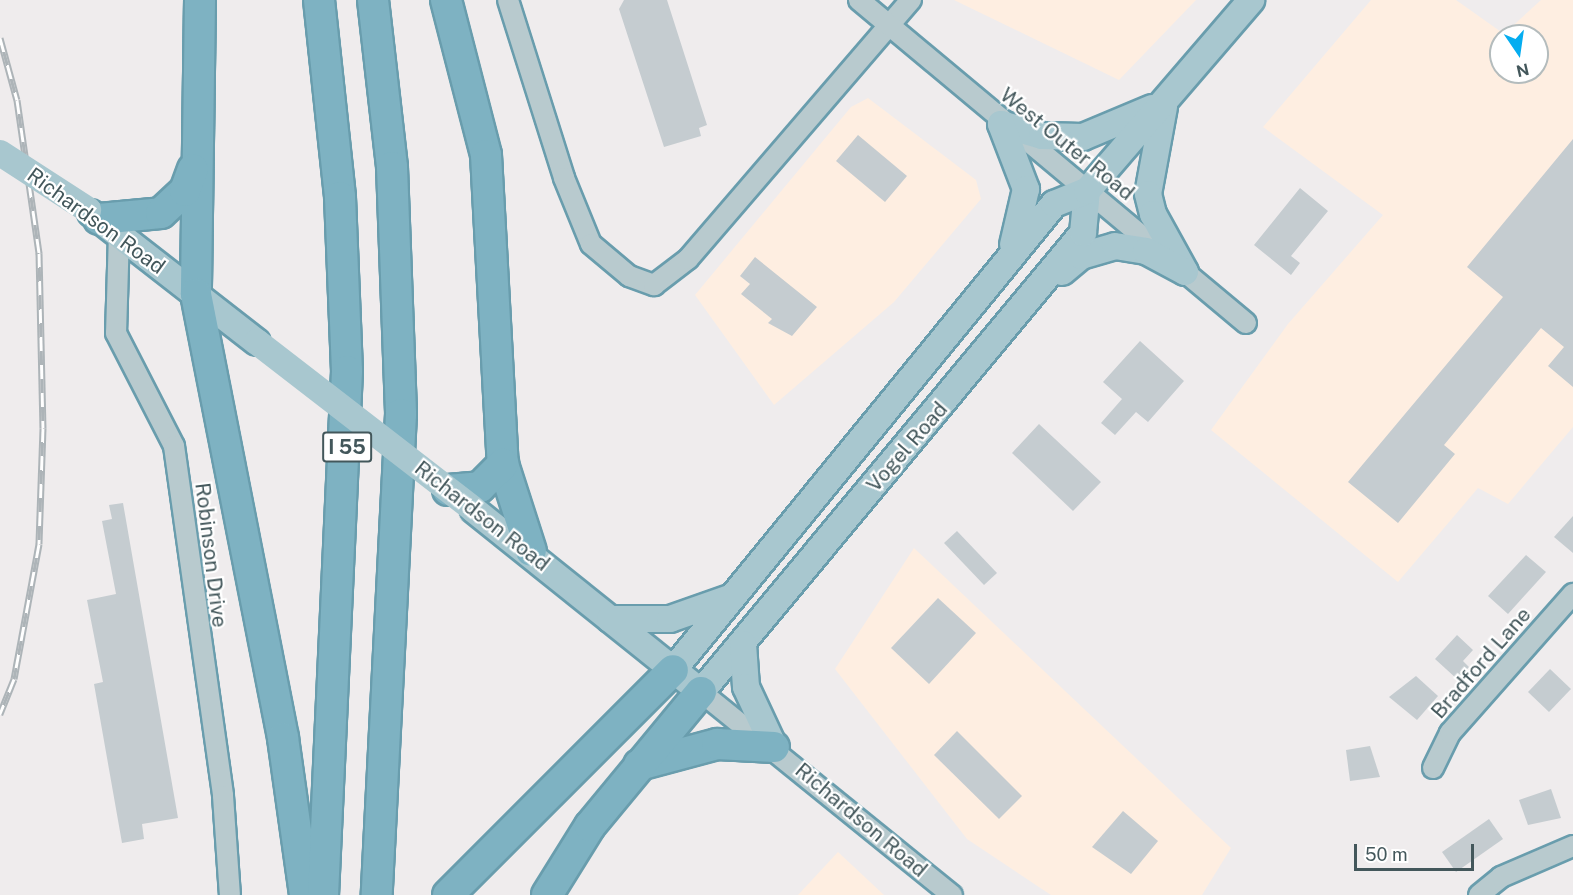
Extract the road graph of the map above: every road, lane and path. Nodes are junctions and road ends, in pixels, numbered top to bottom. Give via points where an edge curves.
1 (200, 0) edge
2 (319, 0) edge
3 (373, 0) edge
4 (446, 0) edge
5 (508, 0) edge
6 (859, 0) edge
7 (911, 0) edge
8 (1251, 0) edge
9 (891, 26) junction
10 (1168, 97) junction
11 (1001, 124) junction
12 (0, 153) edge
13 (195, 166) junction
14 (1087, 191) junction
15 (102, 221) junction
16 (1002, 269) junction
17 (1185, 272) junction
18 (196, 294) junction
19 (1032, 296) junction
20 (1246, 323) dead end
21 (503, 464) junction
22 (465, 496) junction
23 (531, 551) junction
24 (738, 594) junction
25 (1573, 594) edge
26 (610, 620) junction
27 (743, 644) junction
28 (673, 670) junction
29 (701, 692) junction
30 (774, 747) junction
31 (637, 766) junction
32 (1432, 768) dead end
33 (1573, 846) edge
34 (455, 888) edge
35 (230, 895) edge
36 (305, 895) edge
37 (323, 895) edge
38 (377, 895) edge
39 (547, 895) edge
40 (952, 895) edge
41 (1479, 895) edge

1 - 13 highway
2 - 37 highway, I 55 via 340,196 347,371
3 - 38 highway, I 55 via 392,167 401,404
4 - 21 highway via 473,87 491,189
5 - 9 street via 585,233 610,264 641,284 654,285 688,259
6 - 9 street, West Outer Road
7 - 9 street
8 - 10 main road, Vogel Road
9 - 11 street, West Outer Road
10 - 11 main road via 1126,122 1083,137 1042,136
10 - 14 main road, Vogel Road
10 - 17 main road via 1153,145 1148,194 1153,214
11 - 14 street, West Outer Road
11 - 16 main road via 1026,189 1022,224
12 - 15 main road, Richardson Road, bridge
13 - 15 highway via 185,191 161,213
13 - 18 highway
14 - 16 main road, Vogel Road via 1054,204
14 - 17 street, West Outer Road
14 - 19 main road, Vogel Road via 1083,233
15 - 18 main road, Richardson Road
15 - 35 street, Robinson Drive via 116,333 174,446 223,796
16 - 24 main road, Vogel Road
17 - 19 main road via 1146,251 1115,246 1081,256
17 - 20 street, West Outer Road
18 - 22 main road, Richardson Road, bridge
18 - 36 highway via 283,738
19 - 27 main road, Vogel Road
21 - 22 highway via 494,479
21 - 23 highway
22 - 23 main road, Richardson Road
23 - 26 main road, Richardson Road
24 - 26 main road via 670,619
24 - 28 main road, Vogel Road
25 - 32 street, Bradford Lane via 1450,733
26 - 28 main road, Richardson Road
27 - 29 main road, Vogel Road
27 - 30 main road via 746,687
28 - 29 main road, Richardson Road
28 - 34 highway
29 - 30 street, Richardson Road
29 - 31 highway
30 - 31 highway via 717,744
30 - 40 street, Richardson Road
31 - 39 highway
33 - 41 street via 1501,877

